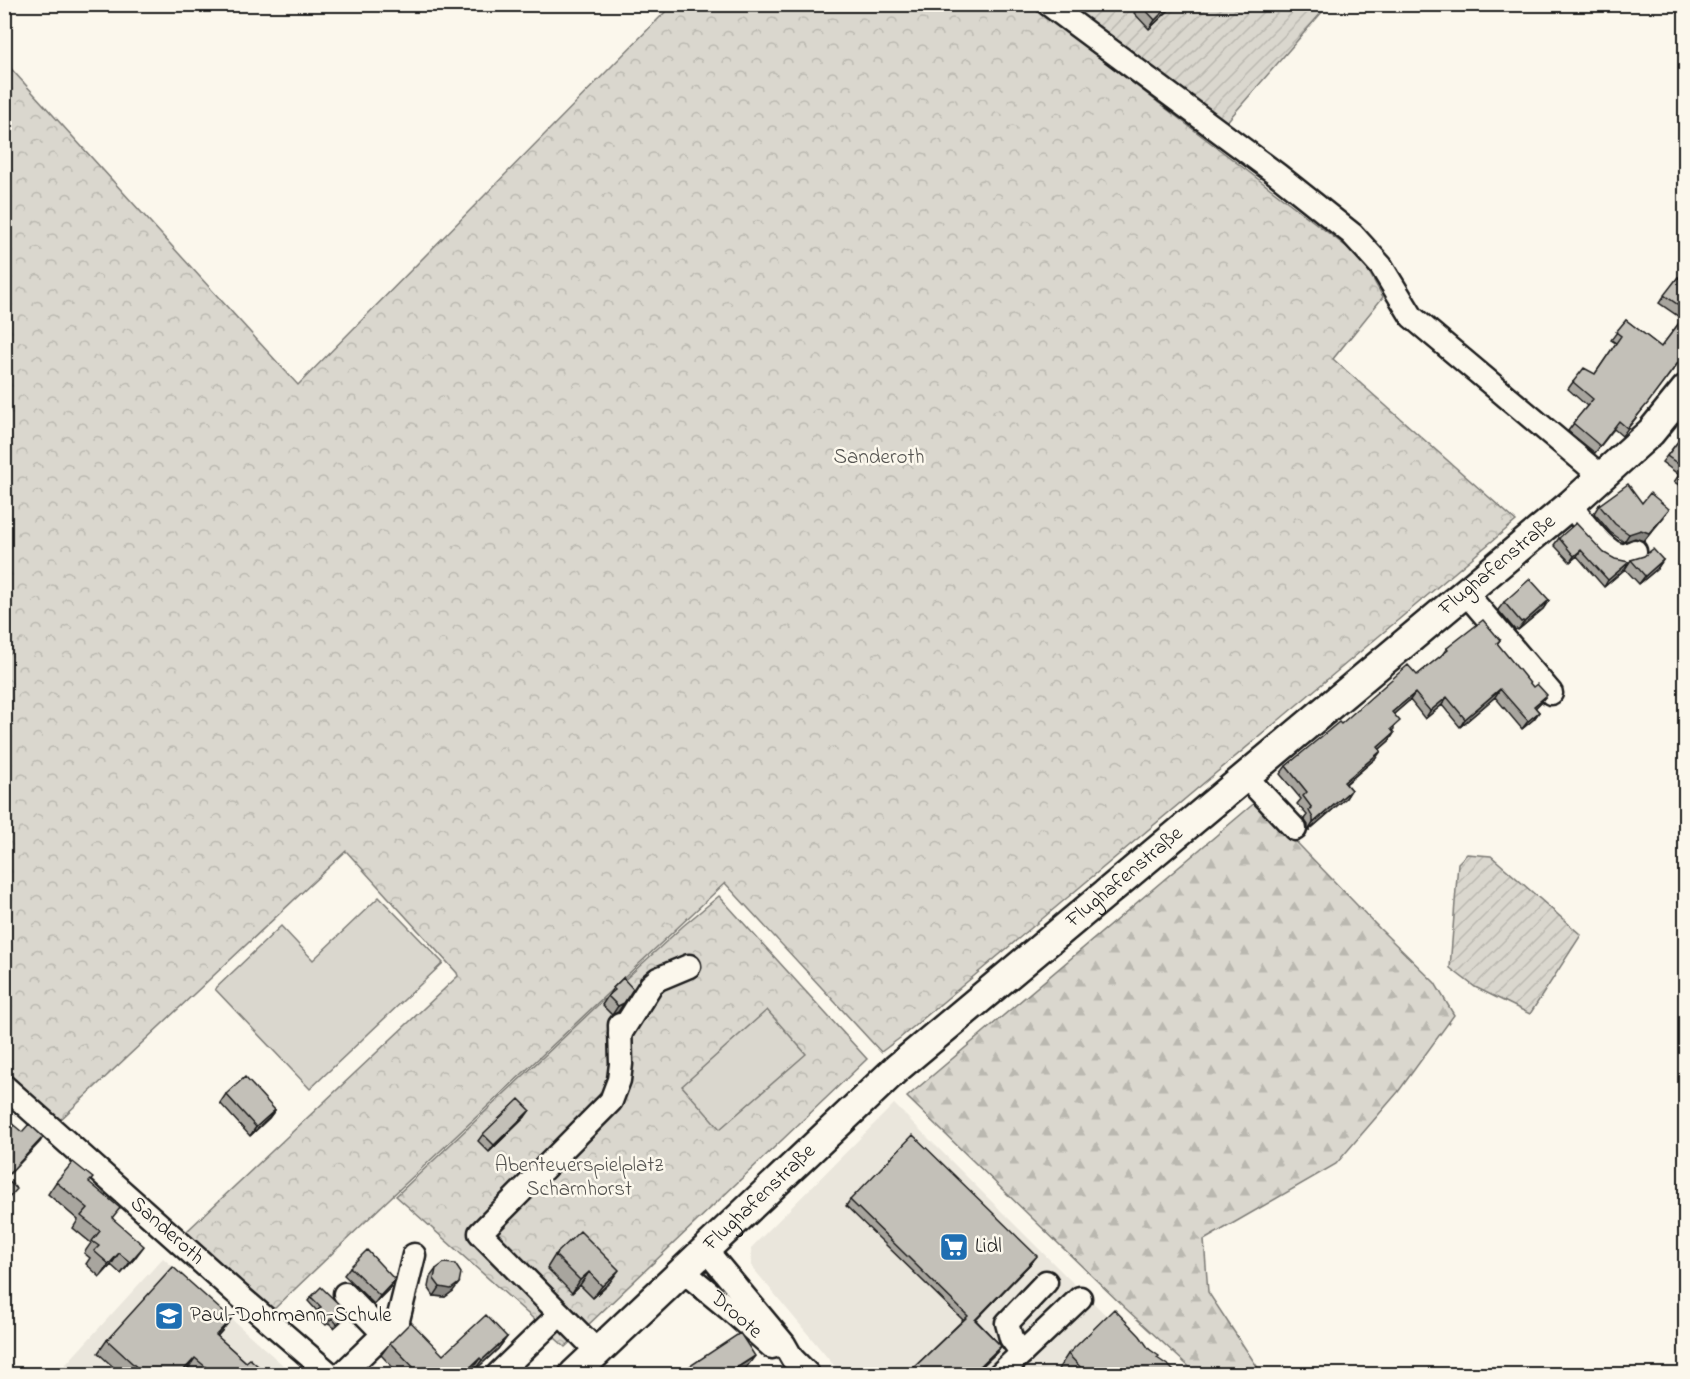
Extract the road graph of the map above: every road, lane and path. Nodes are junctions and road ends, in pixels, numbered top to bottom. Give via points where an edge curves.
1 (1048, 4) edge
2 (1686, 389) edge
3 (1602, 477) junction
4 (1570, 505) junction
5 (1635, 551) dead end
6 (1465, 592) junction
7 (1551, 693) dead end
8 (1246, 777) junction
9 (1295, 829) dead end
10 (689, 966) dead end
11 (4, 1086) edge
12 (705, 1249) junction
13 (414, 1255) dead end
14 (683, 1270) junction
15 (1046, 1282) dead end
16 (345, 1294) dead end
17 (1080, 1298) dead end
18 (560, 1314) junction
19 (384, 1334) junction
20 (598, 1352) junction
21 (1022, 1353) junction
22 (792, 1358) junction
23 (330, 1374) edge
24 (342, 1374) edge
25 (498, 1374) edge
26 (574, 1374) edge
27 (808, 1374) edge
28 (1000, 1374) edge

1 - 3 street via 1352,234 1381,266 1412,317
2 - 3 main road, Flughafenstraße via 1651,432
3 - 4 main road, Flughafenstraße
4 - 5 street via 1613,552 1627,555
4 - 6 main road, Flughafenstraße
6 - 7 street
6 - 8 main road, Flughafenstraße
8 - 9 street
8 - 12 main road, Flughafenstraße via 896,1069
10 - 18 street via 651,985 620,1030 619,1080 611,1101 480,1233
11 - 23 street, Sanderoth
12 - 14 main road, Flughafenstraße
12 - 22 street, Droote
13 - 19 street via 398,1320
14 - 20 main road, Flughafenstraße
14 - 22 street, Droote via 778,1352
15 - 21 street via 1007,1323 1011,1338
16 - 19 street
17 - 21 street
18 - 20 street
18 - 25 street
19 - 24 street
20 - 26 main road, Flughafenstraße
21 - 28 street
22 - 27 street, Droote

